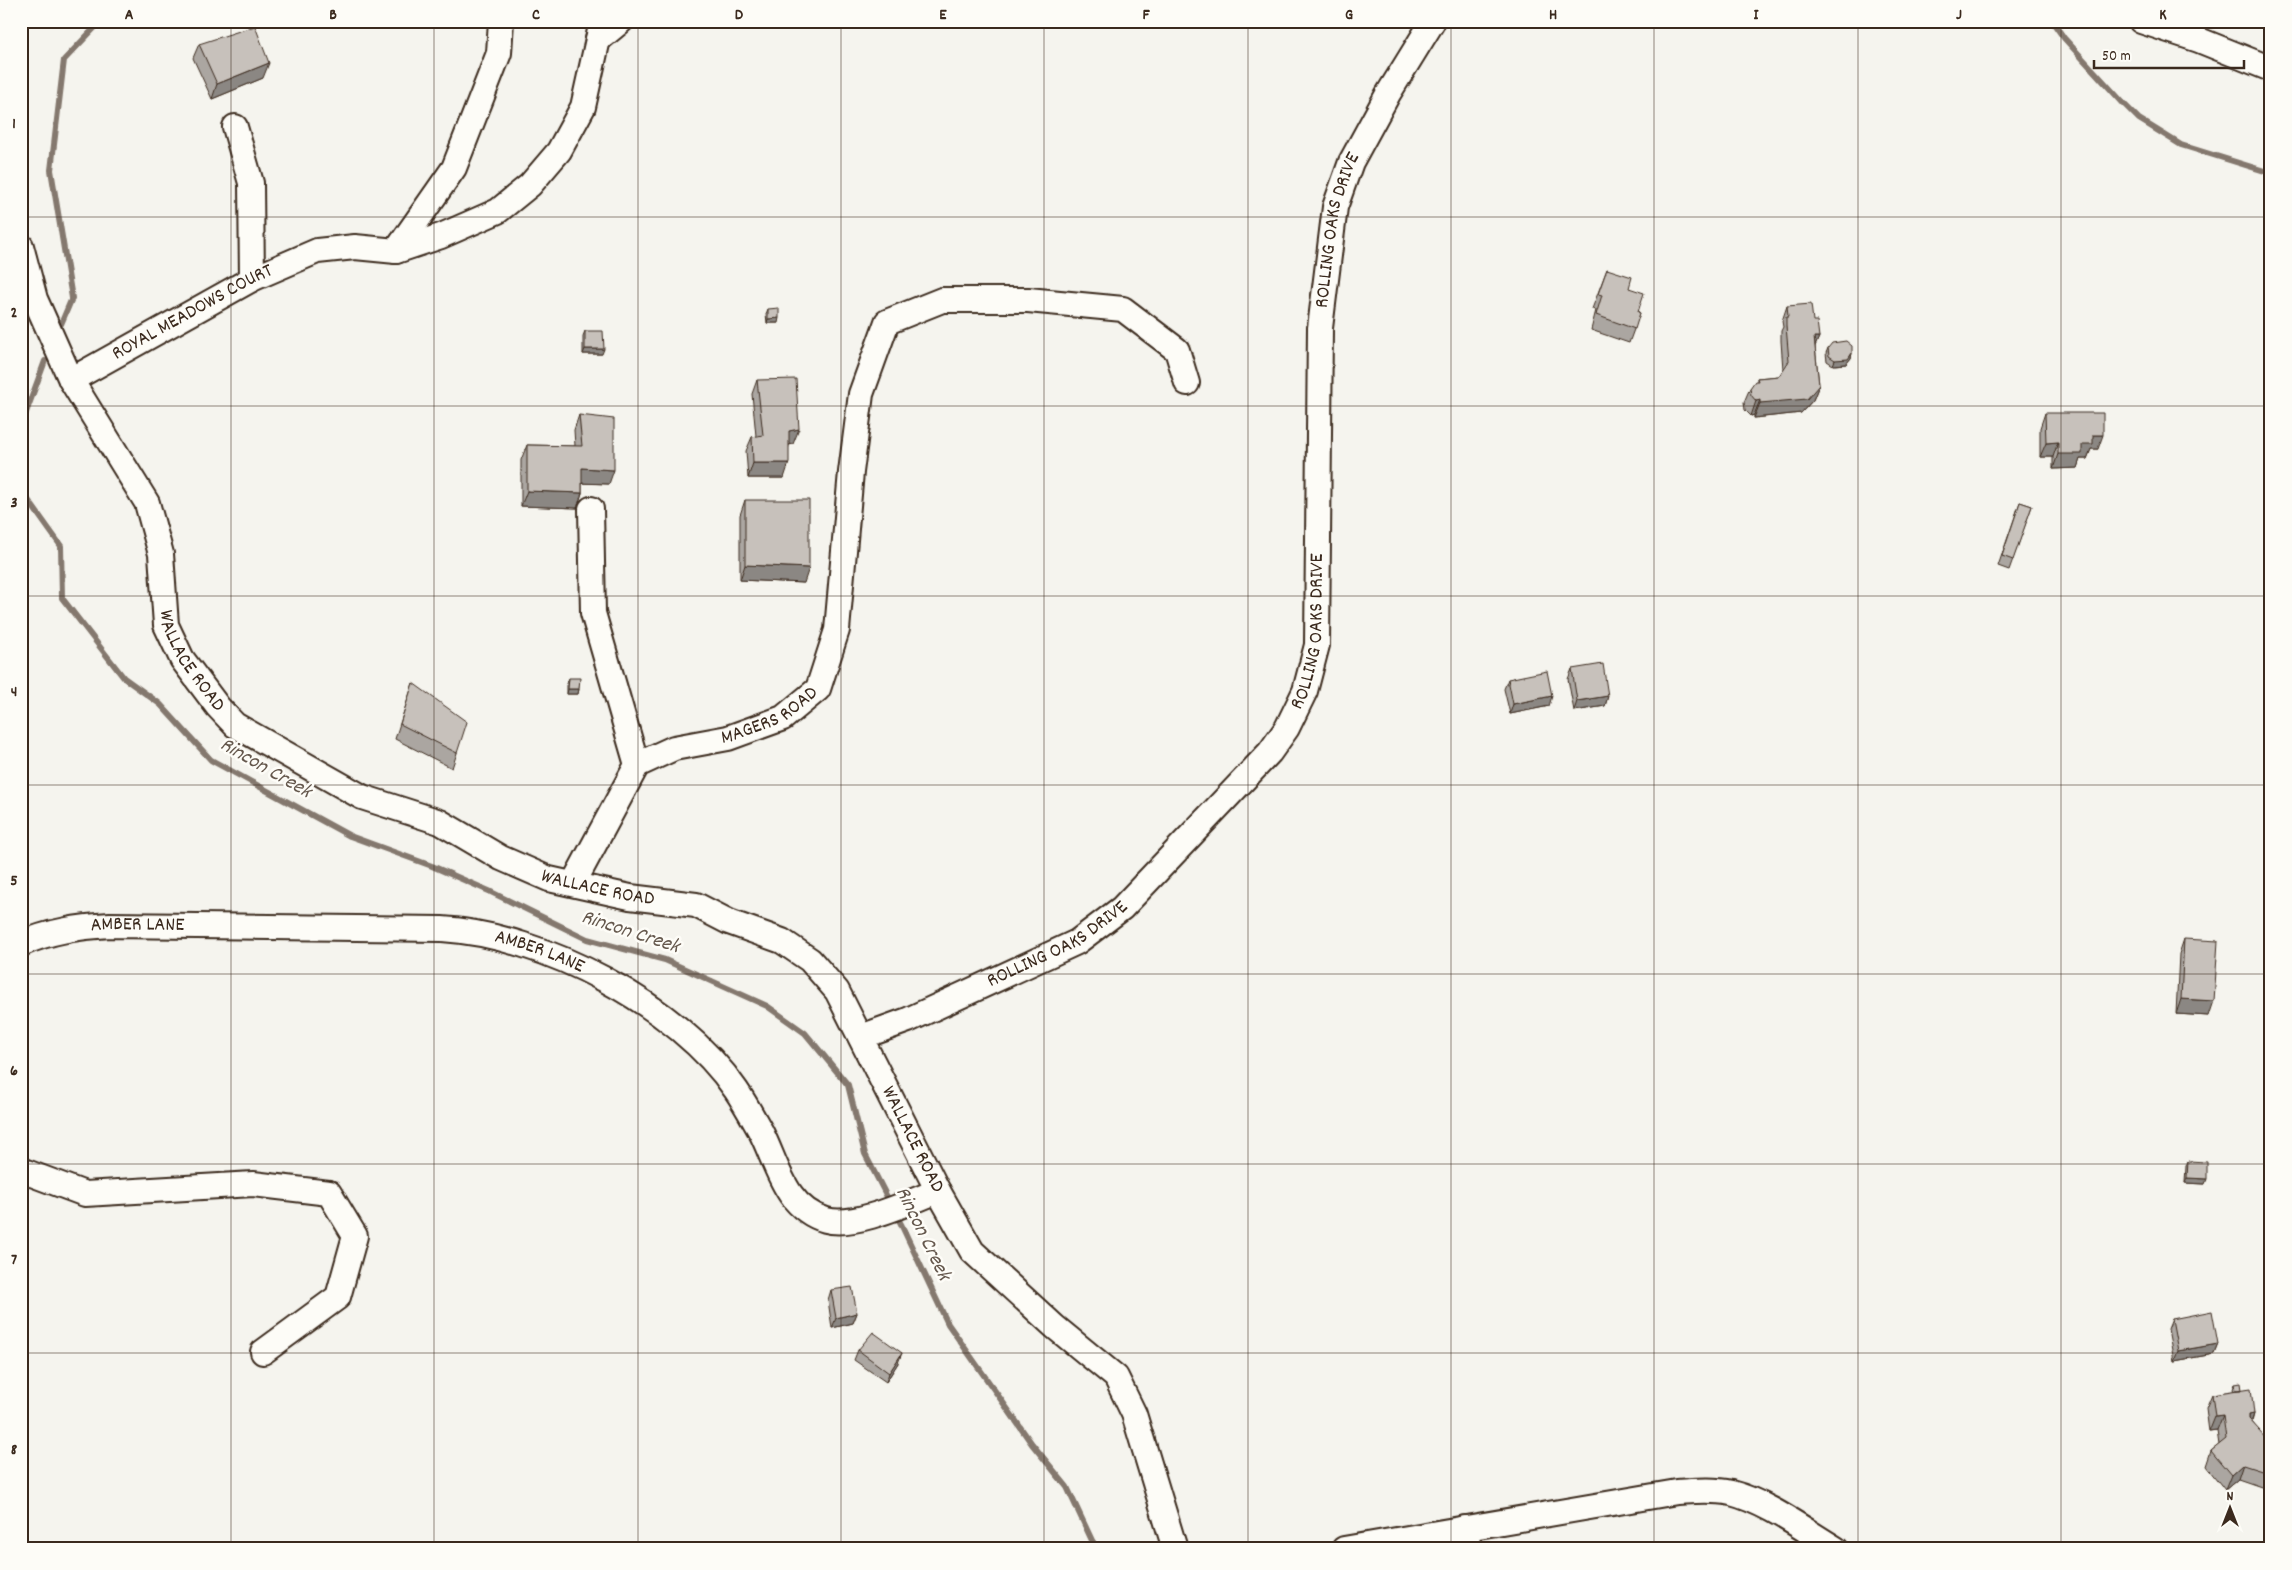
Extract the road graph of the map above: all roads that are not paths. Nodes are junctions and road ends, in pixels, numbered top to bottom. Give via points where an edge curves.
1 (501, 21) edge
2 (621, 21) edge
3 (1434, 21) edge
4 (2141, 21) edge
5 (600, 31) edge
6 (2271, 69) edge
7 (236, 127) dead end
8 (21, 246) edge
9 (396, 251) junction
10 (252, 279) junction
11 (28, 302) edge
12 (71, 380) junction
13 (1187, 383) dead end
14 (591, 509) dead end
15 (637, 765) junction
16 (572, 884) junction
17 (21, 944) edge
18 (861, 1037) junction
19 (21, 1170) edge
20 (938, 1191) junction
21 (263, 1352) dead end
22 (1467, 1539) edge
23 (1175, 1549) edge
24 (1344, 1549) edge
25 (1836, 1549) edge

1 - 9 street via 499,53 454,168
2 - 5 street
3 - 18 street, ROLLING OAKS DRIVE via 1360,145 1335,207 1320,328 1317,645 1306,691 1288,728 1270,752 1122,908 1077,942 908,1020
4 - 6 street
5 - 9 street via 583,107 559,151 530,185 498,211
7 - 10 street via 251,183
8 - 11 street, WALLACE ROAD
9 - 10 street, ROYAL MEADOWS COURT via 355,247 317,251
10 - 12 street, ROYAL MEADOWS COURT
11 - 12 street, WALLACE ROAD
12 - 16 street, WALLACE ROAD via 147,503 161,554 166,625 182,659 236,726 362,797 440,822 501,858 549,879
13 - 15 street, MAGERS ROAD via 1177,350 1123,309 1028,300 942,300 887,322 861,394 837,630 818,689 783,718 728,738 674,748
14 - 15 street via 593,613
15 - 16 street
16 - 18 street, WALLACE ROAD via 630,897 696,905 729,922 782,941 810,960 837,992
17 - 20 street, AMBER LANE via 62,930 110,925 442,929 514,941 602,978 656,1012 707,1055 736,1090 761,1132 786,1190 805,1210 827,1220 851,1222
18 - 20 street, WALLACE ROAD
19 - 21 street via 85,1194 253,1184 329,1193 355,1236 338,1297
20 - 23 street, WALLACE ROAD via 972,1251 1055,1327 1116,1377 1134,1414
22 - 24 street
22 - 25 street via 1677,1492 1709,1490 1731,1493 1755,1502

